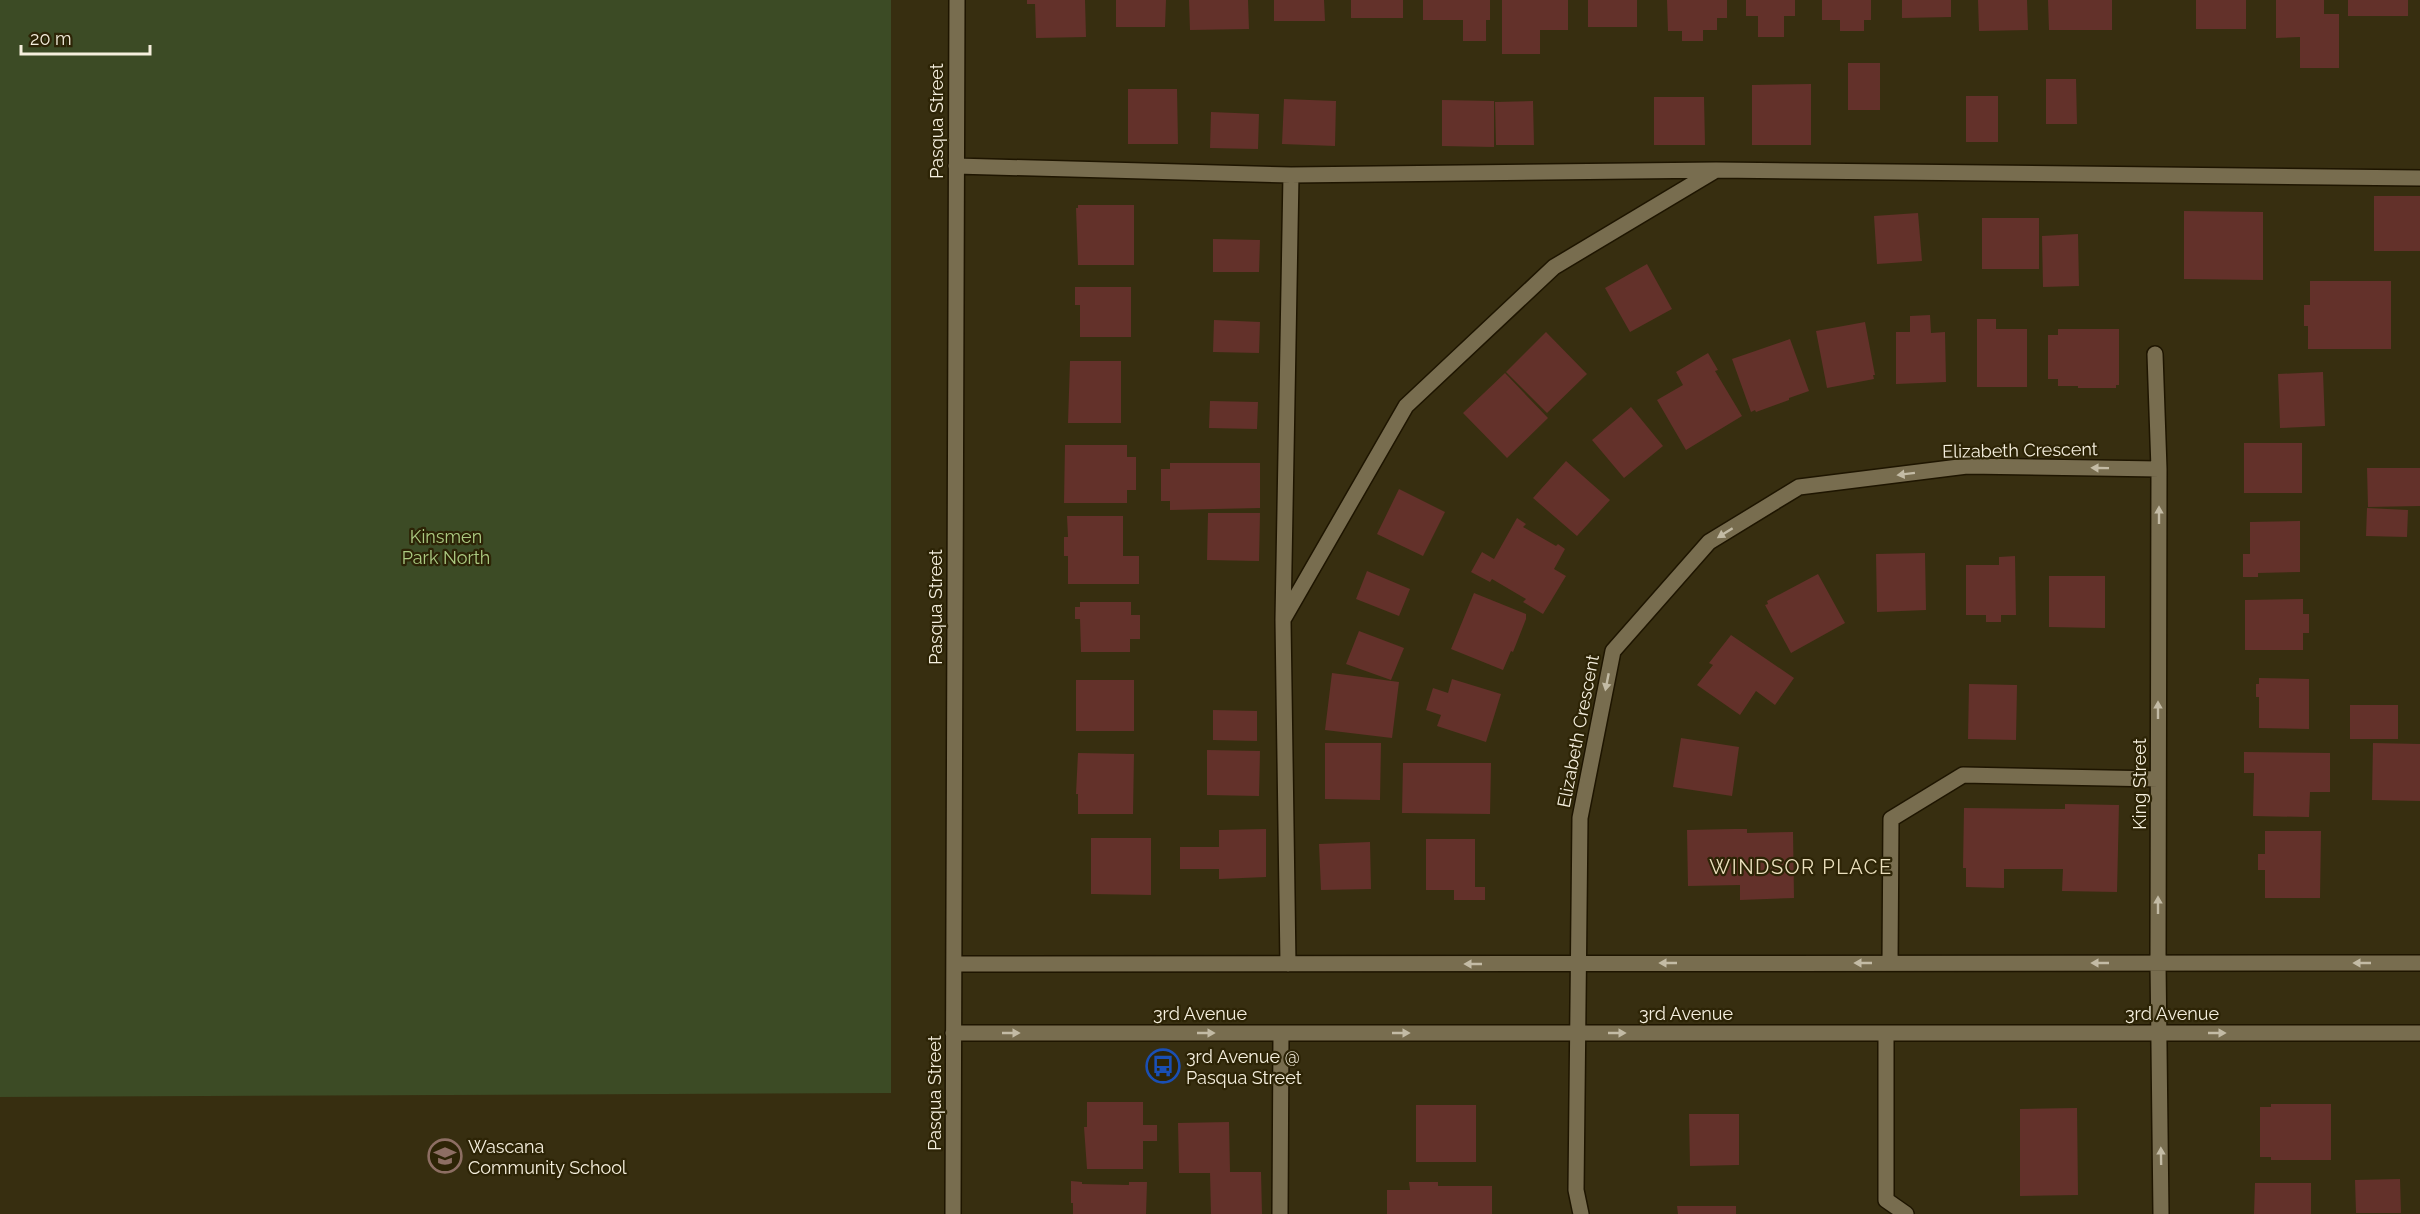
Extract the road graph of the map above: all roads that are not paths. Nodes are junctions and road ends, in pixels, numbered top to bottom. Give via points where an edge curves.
1 (957, 0) edge
2 (956, 166) junction
3 (1716, 170) junction
4 (1291, 175) junction
5 (2420, 178) edge
6 (2155, 354) dead end
7 (2159, 469) junction
8 (1283, 620) junction
9 (2158, 779) junction
10 (1579, 963) junction
11 (1890, 963) junction
12 (2158, 963) junction
13 (2420, 963) edge
14 (954, 964) junction
15 (1288, 964) junction
16 (953, 1033) junction
17 (1281, 1033) junction
18 (1578, 1033) junction
19 (1886, 1033) junction
20 (2159, 1033) junction
21 (2420, 1033) edge
22 (953, 1214) edge
23 (1280, 1214) edge
24 (1581, 1214) edge
25 (1906, 1214) edge
26 (2162, 1214) edge

1 - 2 street, Pasqua Street
2 - 4 street
2 - 14 street, Pasqua Street
3 - 4 street
3 - 5 street
3 - 8 street via 1554,267 1406,406
4 - 8 street
6 - 7 street, King Street
9 -> 7 street, King Street
7 -> 10 street, Elizabeth Crescent via 1967,466 1799,487 1709,542 1613,651 1580,818
8 - 15 street
9 - 11 street via 1963,775 1891,819
12 -> 9 street, King Street
11 -> 10 street
10 -> 15 street
10 - 18 street, Elizabeth Crescent
12 -> 11 street
13 -> 12 street
12 - 20 street, King Street
14 - 15 street
14 - 16 street, Pasqua Street
16 -> 17 street, 3rd Avenue
16 - 22 street, Pasqua Street
17 -> 18 street, 3rd Avenue
17 - 23 street
18 -> 19 street, 3rd Avenue
18 - 24 street, Elizabeth Crescent via 1576,1190
19 - 20 street, 3rd Avenue
19 - 25 street via 1886,1200
20 -> 21 street, 3rd Avenue
26 -> 20 street, King Street

